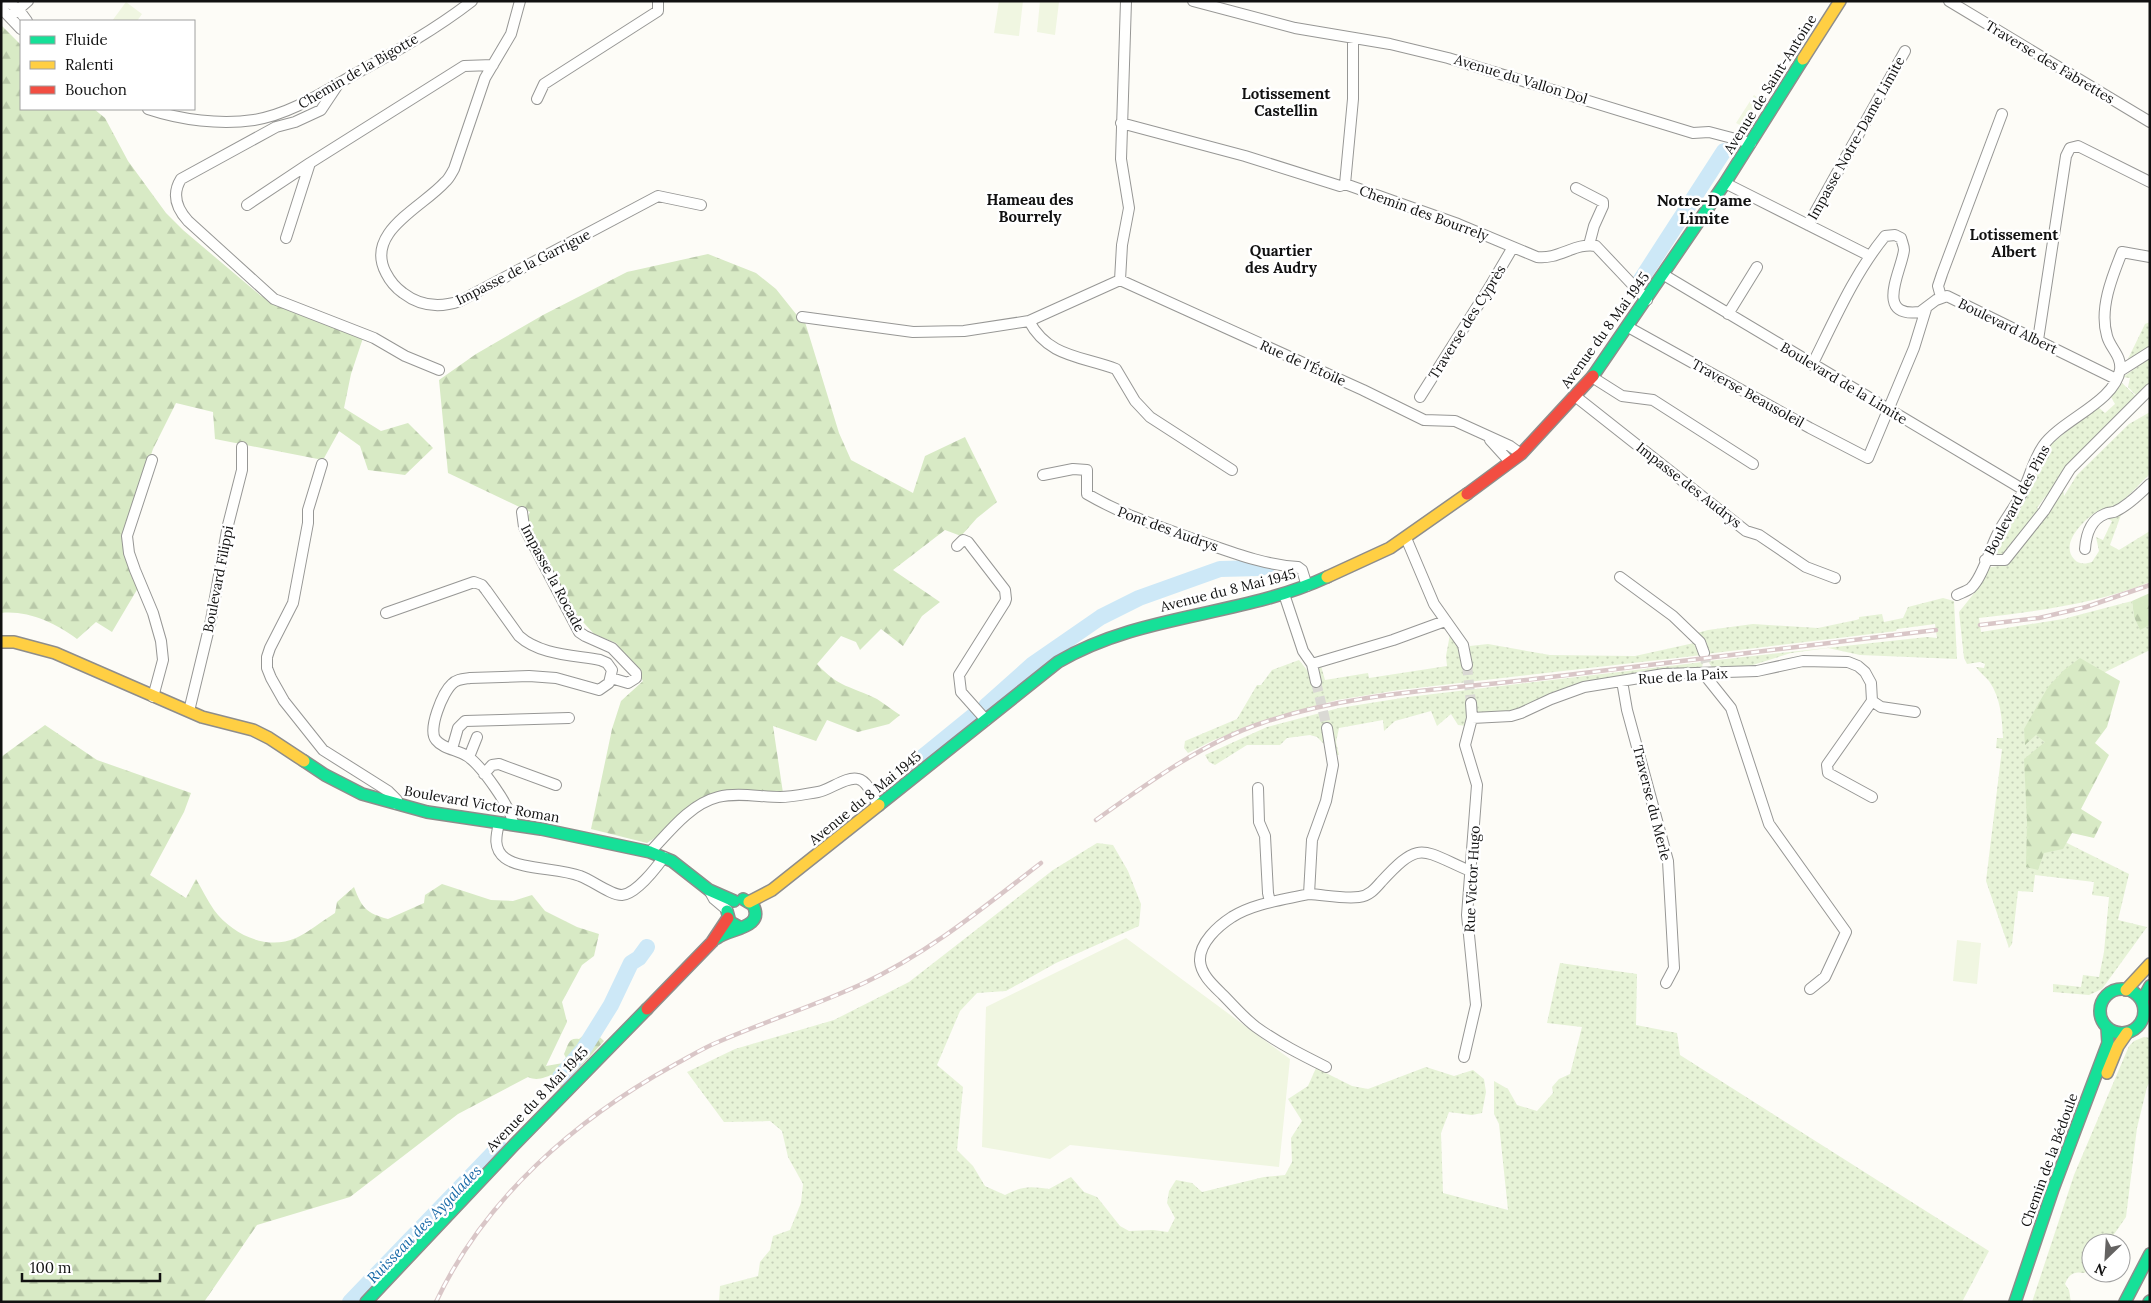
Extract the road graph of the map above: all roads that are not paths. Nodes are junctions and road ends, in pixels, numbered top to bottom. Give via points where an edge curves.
1 (7, 1) edge
2 (28, 1) edge
3 (472, 1) edge
4 (520, 1) edge
5 (658, 1) edge
6 (1126, 1) edge
7 (1193, 1) edge
8 (1840, 1) edge
9 (1950, 1) edge
10 (1, 8) edge
11 (15, 13) junction
12 (26, 20) edge
13 (20, 26) edge
14 (1353, 38) junction
15 (1905, 51) dead end
16 (493, 65) junction
17 (339, 83) junction
18 (537, 99) dead end
19 (152, 110) edge
20 (2002, 114) dead end
21 (2150, 122) edge
22 (1121, 124) junction
23 (1748, 142) junction
24 (310, 163) junction
25 (2150, 182) edge
26 (1725, 183) junction
27 (1345, 184) junction
28 (1576, 188) dead end
29 (701, 205) dead end
30 (247, 206) dead end
31 (1808, 225) junction
32 (286, 238) dead end
33 (1589, 244) junction
34 (1513, 247) junction
35 (1870, 256) junction
36 (2150, 257) edge
37 (1757, 267) dead end
38 (1664, 275) junction
39 (1120, 280) junction
40 (1940, 297) junction
41 (1647, 300) junction
42 (1926, 309) junction
43 (1728, 314) junction
44 (802, 317) dead end
45 (1028, 321) junction
46 (1628, 327) junction
47 (2038, 340) junction
48 (2150, 352) edge
49 (1812, 365) junction
50 (439, 370) dead end
51 (2118, 375) junction
52 (1592, 377) junction
53 (2150, 389) edge
54 (1575, 396) junction
55 (1420, 397) dead end
56 (1889, 410) junction
57 (1488, 437) junction
58 (242, 447) dead end
59 (1521, 454) junction
60 (152, 460) dead end
61 (1510, 462) junction
62 (322, 464) dead end
63 (1753, 464) dead end
64 (1232, 470) dead end
65 (1043, 474) dead end
66 (2150, 484) edge
67 (2024, 490) junction
68 (522, 512) dead end
69 (1406, 538) junction
70 (958, 546) dead end
71 (2085, 549) dead end
72 (1985, 560) junction
73 (1620, 577) dead end
74 (1834, 578) dead end
75 (1307, 586) junction
76 (1284, 594) junction
77 (1957, 595) dead end
78 (386, 613) dead end
79 (1445, 620) junction
80 (1, 642) edge
81 (1312, 664) junction
82 (1467, 665) tunnel mouth
83 (1705, 665) junction
84 (611, 678) junction
85 (1622, 681) junction
86 (1316, 682) tunnel mouth
87 (152, 697) junction
88 (1872, 701) junction
89 (1471, 703) tunnel mouth
90 (189, 711) junction
91 (1915, 712) dead end
92 (568, 718) dead end
93 (1472, 718) junction
94 (986, 720) junction
95 (1327, 728) tunnel mouth
96 (477, 738) dead end
97 (452, 749) junction
98 (469, 757) junction
99 (484, 774) junction
100 (556, 785) dead end
101 (1258, 788) dead end
102 (1872, 796) dead end
103 (396, 804) junction
104 (878, 806) junction
105 (499, 823) junction
106 (513, 825) junction
107 (650, 852) junction
108 (664, 857) junction
109 (1470, 871) junction
110 (772, 890) junction
111 (1309, 894) junction
112 (750, 902) junction
113 (1270, 902) junction
114 (730, 910) junction
115 (756, 912) junction
116 (741, 928) junction
117 (712, 942) junction
118 (2150, 964) edge
119 (1666, 983) dead end
120 (2150, 986) edge
121 (1810, 989) dead end
122 (2126, 990) junction
123 (2142, 1001) junction
124 (2107, 1028) junction
125 (2127, 1033) junction
126 (1464, 1058) dead end
127 (1326, 1067) dead end
128 (2150, 1254) edge
129 (366, 1302) edge
130 (2015, 1302) edge
131 (2024, 1302) edge
132 (2125, 1302) edge

1 - 11 street
2 - 11 street
3 - 17 street, Chemin de la Bigotte via 453,16
4 - 16 street, Impasse de la Garrigue via 511,34
5 - 18 street via 658,11 544,84
6 - 22 street
7 - 14 street, Avenue du Vallon Dol via 1295,28
8 - 23 main road, Avenue de Saint-Antoine
9 - 21 street, Traverse des Fabrettes
10 - 11 street
11 - 12 street
11 - 13 street
14 - 23 street, Avenue du Vallon Dol via 1440,55 1693,133 1709,132
14 - 27 street via 1353,99
15 - 31 street, Impasse Notre-Dame Limite
16 - 24 street via 464,66
16 - 29 street, Impasse de la Garrigue via 485,78 454,169 446,182 385,238 381,251 382,266 398,290 408,297 421,304 448,306 658,196
17 - 19 street, Chemin de la Bigotte via 302,104 254,120 191,118
17 - 50 street via 321,110 276,127 181,180 176,187 177,206 188,221 274,299 374,338
20 - 40 street via 1942,274 1938,286
22 - 27 street, Chemin des Bourrely via 1245,156 1340,186
22 - 39 street via 1121,159 1129,208
23 - 26 main road, Avenue de Saint-Antoine
24 - 30 street
24 - 32 street
25 - 47 street via 2078,146 2070,148 2066,156
26 - 31 street
26 - 38 main road, Avenue du 8 Mai 1945
27 - 34 street, Chemin des Bourrely
28 - 33 street via 1603,202 1604,206
31 - 35 street
33 - 34 street, Chemin des Bourrely via 1546,258
33 - 41 street via 1596,246
34 - 55 street, Traverse des Cyprès
35 - 42 street via 1885,236 1901,238 1904,248 1893,298 1904,310 1914,313
35 - 49 street
36 - 51 street via 2122,252 2111,279 2103,322 2107,338 2120,359
37 - 43 street
38 - 41 main road, Avenue du 8 Mai 1945
38 - 43 street, Boulevard de la Limite
39 - 45 street
39 - 57 street, Rue de l'Étoile via 1424,420 1454,421
40 - 42 street, Boulevard Albert
40 - 47 street, Boulevard Albert via 1947,296
41 - 46 main road, Avenue du 8 Mai 1945
42 - 56 street
43 - 49 street, Boulevard de la Limite
44 - 45 street via 913,332 964,331
45 - 64 street via 1048,345 1060,352 1116,369 1135,401 1150,417
46 - 52 main road, Avenue du 8 Mai 1945
46 - 56 street, Traverse Beausoleil via 1868,458
47 - 51 street, Boulevard Albert
48 - 51 street, Boulevard des Pins
49 - 56 street, Boulevard de la Limite
51 - 67 street, Boulevard des Pins via 2111,389 2044,445 2029,471
52 - 54 main road, Avenue du 8 Mai 1945
52 - 63 street via 1622,396 1653,400
53 - 72 street via 2070,470 2044,511 2005,560
54 - 59 main road, Avenue du 8 Mai 1945
54 - 74 street, Impasse des Audrys via 1746,530 1759,535 1806,567
56 - 67 street, Boulevard de la Limite
57 - 59 street, Rue de l'Étoile
57 - 61 street, Rue de l'Étoile
58 - 90 street, Boulevard Filippi via 242,470
59 - 61 main road, Avenue du 8 Mai 1945
60 - 87 street via 127,536 134,570 161,641 163,660
61 - 69 main road, Avenue du 8 Mai 1945
62 - 103 street via 308,510 293,603 270,648 267,668 284,701 323,750 388,791 397,800
65 - 75 street, Pont des Audrys via 1087,470 1087,494 1118,512 1227,551 1264,562 1298,567
66 - 71 street via 2116,512 2096,519 2086,533
67 - 72 street, Boulevard des Pins
68 - 84 street, Impasse la Rocade via 524,527 579,632 612,648 636,673 636,678 628,684
69 - 75 main road, Avenue du 8 Mai 1945 via 1354,566
69 - 79 street via 1427,588
70 - 94 street via 963,540 968,542 1006,594 1005,602 959,675 960,692
72 - 77 street, Boulevard des Pins via 1970,588
73 - 83 street via 1672,616 1700,642
75 - 76 main road, Avenue du 8 Mai 1945
76 - 81 street via 1303,651
76 - 94 main road, Avenue du 8 Mai 1945 via 1109,637 1058,662
78 - 84 street, Impasse la Rocade via 474,582 482,585 526,642 542,650 600,660 612,670
79 - 81 street via 1393,640
79 - 82 street via 1462,645
80 - 87 main road, Boulevard Victor Roman via 14,642 55,653
81 - 86 street
83 - 85 street, Rue de la Paix
83 - 88 street, Rue de la Paix via 1757,671 1804,661 1848,662 1865,672 1871,683
83 - 121 street via 1731,708 1769,824 1846,932 1824,977
84 - 97 street via 610,683 599,690 556,678 460,679 451,684 445,694 433,725 433,736 437,742
85 - 93 street, Rue de la Paix via 1584,687 1511,716
85 - 119 street, Traverse du Merle via 1668,861 1674,968
87 - 90 main road, Boulevard Victor Roman
88 - 91 street via 1881,707
88 - 102 street via 1827,765 1828,772
89 - 93 street, Rue Victor Hugo
90 - 103 main road, Boulevard Victor Roman via 253,730 346,787
92 - 97 street via 465,721 458,728
93 - 109 street, Rue Victor Hugo via 1465,745 1477,784
94 - 104 main road, Avenue du 8 Mai 1945
95 - 111 street via 1333,765 1326,801 1312,840
96 - 98 street
97 - 98 street
98 - 99 street
99 - 100 street via 492,765 500,764
99 - 106 street via 511,813
101 - 113 street via 1259,822 1265,836
103 - 105 main road, Boulevard Victor Roman via 445,816
104 - 107 street via 865,783 857,779 822,792 779,797 718,797 681,820
104 - 110 main road, Avenue du 8 Mai 1945
105 - 106 main road, Boulevard Victor Roman
105 - 108 street via 496,840 504,858 514,863 581,876 622,895 633,891
106 - 107 main road, Boulevard Victor Roman
107 - 108 main road, Boulevard Victor Roman
108 - 114 main road, Boulevard Victor Roman via 683,868
109 - 111 street via 1429,853 1419,852 1403,859 1372,892 1360,897
109 - 126 street, Rue Victor Hugo via 1467,916 1476,1005
110 - 112 main road, Avenue du 8 Mai 1945
110 - 115 main road, Avenue du 8 Mai 1945
111 - 113 street
112 - 114 main road via 739,899
112 - 115 main road
113 - 127 street via 1232,917 1217,930 1201,949 1200,963 1207,979 1255,1026
114 - 116 main road via 733,925
114 - 117 main road, Avenue du 8 Mai 1945
115 - 116 main road via 750,925
116 - 117 main road, Avenue du 8 Mai 1945 via 730,930
117 - 129 main road, Avenue du 8 Mai 1945 via 512,1146
118 - 122 main road
120 - 123 main road
122 - 123 main road
122 - 124 main road via 2117,990 2104,999 2100,1015
123 - 125 main road via 2145,1008 2142,1022 2137,1029
124 - 125 main road
124 - 130 main road, Chemin de la Bédoule via 2108,1043
125 - 131 main road, Chemin de la Bédoule via 2118,1046 2083,1128
128 - 132 main road

